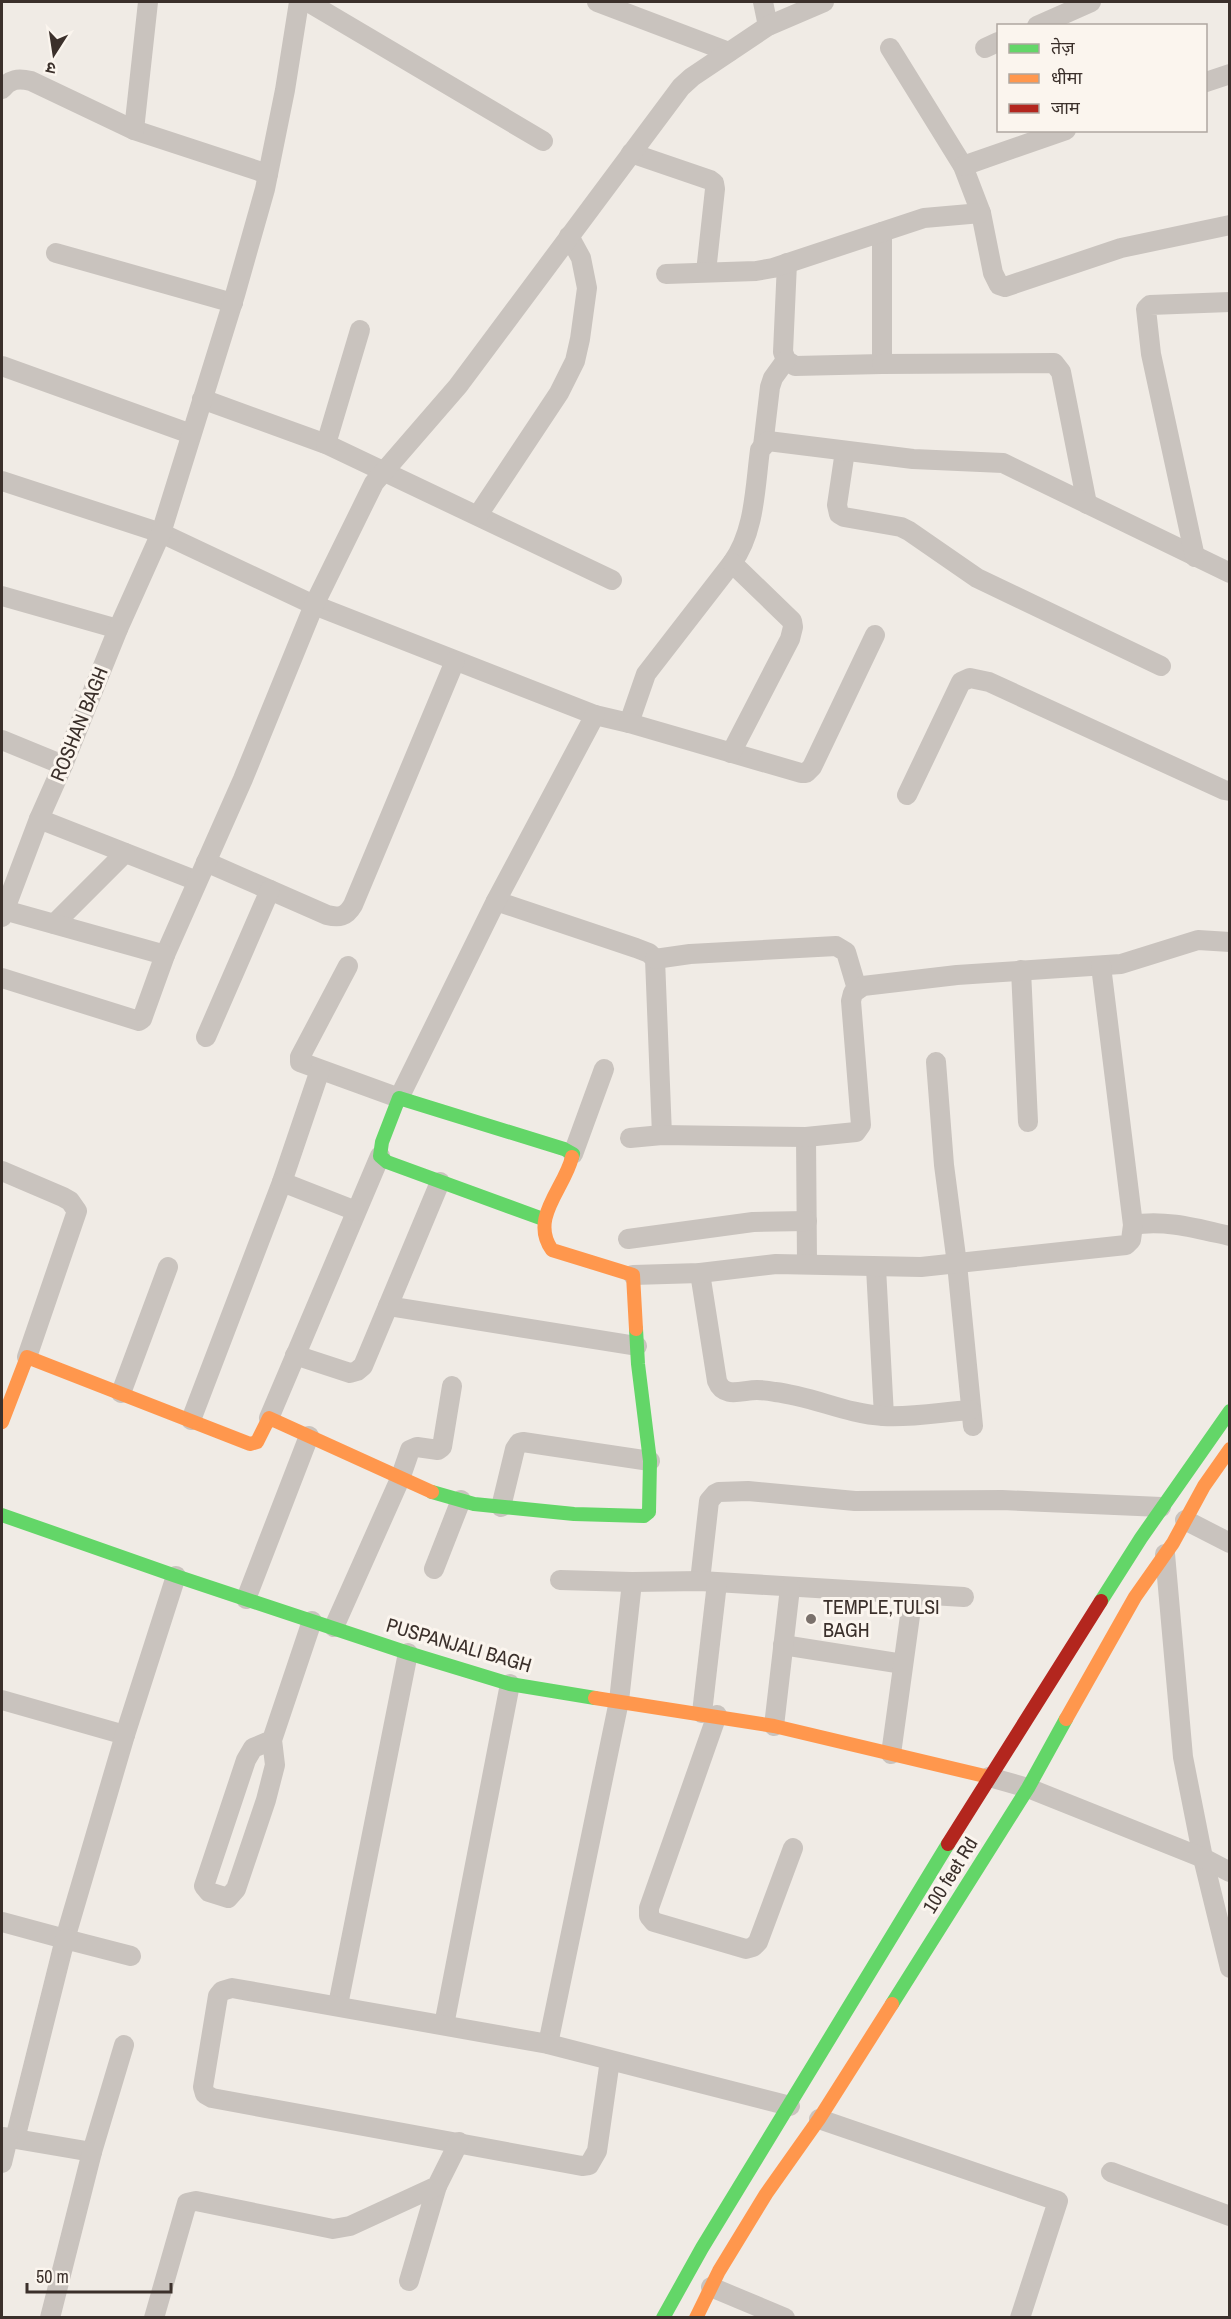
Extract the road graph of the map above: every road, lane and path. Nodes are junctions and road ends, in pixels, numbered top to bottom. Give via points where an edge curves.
1 (148, 2) edge
2 (300, 2) edge
3 (308, 2) edge
4 (597, 2) edge
5 (763, 2) edge
6 (824, 2) edge
7 (1091, 2) edge
8 (1042, 24) edge
9 (768, 26) junction
10 (890, 48) dead end
11 (729, 52) junction
12 (1230, 74) edge
13 (1207, 82) edge
14 (2, 89) edge
15 (134, 130) junction
16 (1060, 132) edge
17 (543, 141) dead end
18 (631, 153) junction
19 (963, 166) junction
20 (268, 174) junction
21 (981, 213) junction
22 (1230, 225) edge
23 (882, 232) junction
24 (569, 236) junction
25 (56, 253) dead end
26 (787, 263) junction
27 (706, 272) junction
28 (666, 274) dead end
29 (1230, 302) edge
30 (232, 303) junction
31 (360, 330) dead end
32 (786, 360) junction
33 (882, 364) junction
34 (2, 366) edge
35 (202, 399) junction
36 (191, 434) junction
37 (326, 444) junction
38 (763, 446) junction
39 (845, 451) junction
40 (384, 470) junction
41 (2, 481) edge
42 (1087, 504) junction
43 (478, 514) junction
44 (161, 533) junction
45 (1195, 557) junction
46 (732, 563) junction
47 (1230, 573) edge
48 (612, 580) dead end
49 (2, 596) edge
50 (314, 605) junction
51 (118, 629) junction
52 (875, 635) dead end
53 (456, 662) junction
54 (1161, 666) dead end
55 (595, 715) junction
56 (629, 723) junction
57 (2, 740) edge
58 (731, 753) junction
59 (63, 765) junction
60 (1230, 791) edge
61 (907, 795) dead end
62 (39, 819) junction
63 (125, 852) junction
64 (206, 862) junction
65 (197, 881) junction
66 (270, 890) junction
67 (496, 901) junction
68 (3, 914) edge
69 (54, 924) junction
70 (1230, 942) edge
71 (165, 955) junction
72 (655, 959) junction
73 (348, 966) dead end
74 (1101, 966) junction
75 (1021, 970) junction
76 (2, 978) edge
77 (857, 989) junction
78 (206, 1037) dead end
79 (936, 1062) dead end
80 (604, 1069) dead end
81 (320, 1070) junction
82 (399, 1098) junction
83 (1028, 1122) dead end
84 (662, 1135) junction
85 (806, 1137) junction
86 (630, 1138) dead end
87 (573, 1154) junction
88 (380, 1156) junction
89 (2, 1171) edge
90 (282, 1182) junction
91 (440, 1182) junction
92 (356, 1211) junction
93 (543, 1219) junction
94 (807, 1221) junction
95 (1133, 1225) junction
96 (1230, 1236) edge
97 (628, 1239) dead end
98 (807, 1263) junction
99 (957, 1264) junction
100 (168, 1267) dead end
101 (876, 1268) junction
102 (700, 1273) junction
103 (633, 1275) junction
104 (388, 1306) junction
105 (637, 1346) junction
106 (295, 1355) junction
107 (27, 1357) junction
108 (452, 1386) dead end
109 (121, 1393) junction
110 (1230, 1411) edge
111 (884, 1416) junction
112 (269, 1418) junction
113 (191, 1420) junction
114 (2, 1422) edge
115 (309, 1436) junction
116 (1230, 1449) edge
117 (650, 1461) junction
118 (400, 1479) junction
119 (461, 1500) junction
120 (501, 1507) junction
121 (1161, 1507) junction
122 (2, 1515) edge
123 (1185, 1520) junction
124 (1230, 1543) edge
125 (1165, 1554) junction
126 (434, 1569) dead end
127 (176, 1576) junction
128 (560, 1580) dead end
129 (632, 1582) junction
130 (708, 1582) junction
131 (790, 1588) junction
132 (913, 1594) junction
133 (964, 1597) dead end
134 (246, 1599) junction
135 (312, 1621) junction
136 (334, 1628) junction
137 (783, 1645) junction
138 (408, 1653) junction
139 (903, 1664) junction
140 (510, 1684) junction
141 (2, 1700) edge
142 (620, 1701) junction
143 (709, 1714) junction
144 (774, 1726) junction
145 (125, 1735) junction
146 (272, 1740) junction
147 (891, 1754) junction
148 (989, 1777) junction
149 (1028, 1788) junction
150 (793, 1848) dead end
151 (1203, 1858) junction
152 (1230, 1872) edge
153 (2, 1922) edge
154 (65, 1939) junction
155 (131, 1956) dead end
156 (1230, 1968) edge
157 (338, 2005) junction
158 (444, 2025) junction
159 (548, 2044) junction
160 (124, 2045) dead end
161 (610, 2060) junction
162 (790, 2106) junction
163 (819, 2119) junction
164 (8, 2138) edge
165 (459, 2142) junction
166 (92, 2152) junction
167 (2, 2163) edge
168 (1111, 2172) dead end
169 (437, 2186) junction
170 (1230, 2217) edge
171 (691, 2267) junction
172 (409, 2281) dead end
173 (713, 2284) junction
174 (50, 2318) edge
175 (154, 2318) edge
176 (663, 2318) edge
177 (696, 2318) edge
178 (785, 2318) edge
179 (1020, 2318) edge

1 - 15 street
2 - 20 street, ROSHAN BAGH
3 - 17 street
4 - 11 street
5 - 9 street
6 - 9 street
7 - 8 street
9 - 11 street
10 - 19 street
11 - 18 street via 681,87
12 - 13 street
14 - 15 street via 15,79 31,81
15 - 20 street
16 - 19 street
18 - 24 street
18 - 27 street via 714,183
19 - 21 street
20 - 30 street, ROSHAN BAGH
21 - 22 street via 996,282 1005,287 1121,248
21 - 23 street via 924,218
23 - 26 street
23 - 33 street
24 - 40 street via 458,386
24 - 43 street via 584,267 587,288 575,361 559,393
25 - 30 street
26 - 27 street via 756,271
26 - 32 street via 783,352
27 - 28 street
29 - 45 street via 1150,305 1146,309 1151,354
30 - 35 street, ROSHAN BAGH
31 - 37 street
32 - 33 street via 795,366
32 - 38 street via 770,387
33 - 42 street via 1054,363 1061,372
34 - 36 street
35 - 36 street, ROSHAN BAGH
35 - 37 street
36 - 44 street, ROSHAN BAGH
37 - 40 street
38 - 39 street via 772,441
38 - 46 street via 748,531
39 - 42 street via 913,459 996,461
39 - 54 street via 839,514 901,527 977,578
40 - 43 street
40 - 50 street
41 - 44 street
42 - 45 street
43 - 48 street
44 - 50 street
44 - 51 street, ROSHAN BAGH
45 - 47 street
46 - 56 street via 650,667
46 - 58 street via 792,621 793,627
49 - 51 street
50 - 53 street
50 - 64 street
51 - 59 street, ROSHAN BAGH
52 - 58 street via 812,767 806,772
53 - 55 street
53 - 66 street via 350,911 339,917 327,915
55 - 56 street
55 - 67 street
56 - 58 street
57 - 59 street
59 - 62 street, ROSHAN BAGH
60 - 61 street via 989,682 970,678 961,682
62 - 63 street
62 - 68 street, ROSHAN BAGH
63 - 65 street
63 - 69 street
64 - 65 street
64 - 66 street
65 - 71 street
66 - 78 street
67 - 72 street via 636,948
67 - 82 street
68 - 69 street
69 - 71 street
70 - 74 street via 1198,940 1129,962
71 - 76 street via 139,1021
72 - 77 street via 836,946 846,952
72 - 84 street
73 - 81 street via 300,1057 304,1065
74 - 75 street
74 - 95 street
75 - 77 street
75 - 83 street
77 - 85 street via 851,1001 860,1129
79 - 99 street
80 - 87 street
81 - 82 street
81 - 90 street
82 - 87 street
82 - 88 street
84 - 85 street
84 - 86 street
85 - 94 street
87 - 93 street
88 - 91 street
88 - 92 street
89 - 107 street via 63,1197 77,1211
90 - 92 street
90 - 113 street
91 - 93 street
91 - 104 street
92 - 106 street
93 - 103 street via 546,1244 552,1250
94 - 97 street via 753,1222
94 - 98 street
95 - 96 street via 1169,1224
95 - 99 street via 1131,1240 1126,1245
98 - 101 street
98 - 102 street
99 - 101 street
99 - 111 street via 971,1418
100 - 109 street
101 - 111 street
102 - 103 street
102 - 111 street via 720,1388 732,1393 783,1393
103 - 105 street
104 - 105 street
104 - 106 street via 363,1366 357,1371 350,1373
105 - 117 street
106 - 112 street
107 - 109 street
107 - 114 street
108 - 118 street via 442,1447 410,1450
109 - 113 street
110 - 121 street
112 - 113 street via 254,1444
112 - 115 street
115 - 118 street
115 - 134 street
116 - 123 street, 100 feet Rd
117 - 120 street via 519,1443 514,1449
117 - 120 street via 650,1507 644,1516
118 - 119 street
118 - 136 street
119 - 120 street
119 - 126 street
121 - 130 street via 1002,1500 855,1501 719,1492 709,1501
121 - 148 street
122 - 127 street, PUSPANJALI BAGH
123 - 124 street
123 - 125 street, 100 feet Rd
125 - 149 street, 100 feet Rd via 1136,1597
125 - 151 street via 1184,1757
127 - 134 street, PUSPANJALI BAGH
127 - 145 street
128 - 129 street
129 - 130 street
129 - 142 street
130 - 131 street
130 - 143 street
131 - 132 street
131 - 137 street
132 - 133 street
132 - 139 street
134 - 135 street, PUSPANJALI BAGH
135 - 136 street, PUSPANJALI BAGH
135 - 146 street
136 - 138 street, PUSPANJALI BAGH
137 - 139 street
137 - 144 street
138 - 140 street, PUSPANJALI BAGH
138 - 157 street
139 - 147 street
140 - 142 street, PUSPANJALI BAGH
140 - 158 street
141 - 145 street
142 - 143 street, PUSPANJALI BAGH
142 - 159 street
143 - 144 street, PUSPANJALI BAGH
143 - 150 street via 649,1916 654,1922 753,1947
144 - 147 street, PUSPANJALI BAGH
145 - 154 street
146 - 146 street via 275,1765 236,1889 228,1898 209,1892 204,1886 246,1760 253,1748
147 - 148 street, PUSPANJALI BAGH
148 - 149 street
148 - 162 street
149 - 151 street
149 - 163 street, 100 feet Rd
151 - 152 street
151 - 156 street
153 - 154 street
154 - 155 street
154 - 164 street
157 - 158 street
157 - 165 street via 232,1988 222,1991 218,1996 204,2094
158 - 159 street
159 - 161 street
160 - 166 street
161 - 162 street
161 - 165 street via 597,2151 589,2165
162 - 171 street
163 - 173 street, 100 feet Rd via 766,2194
163 - 179 street via 1058,2201
164 - 166 street
164 - 167 street
165 - 169 street
166 - 174 street
168 - 170 street
169 - 172 street
169 - 175 street via 350,2226 333,2229 191,2201 185,2208
171 - 173 street
171 - 176 street
173 - 177 street, 100 feet Rd
173 - 178 street

